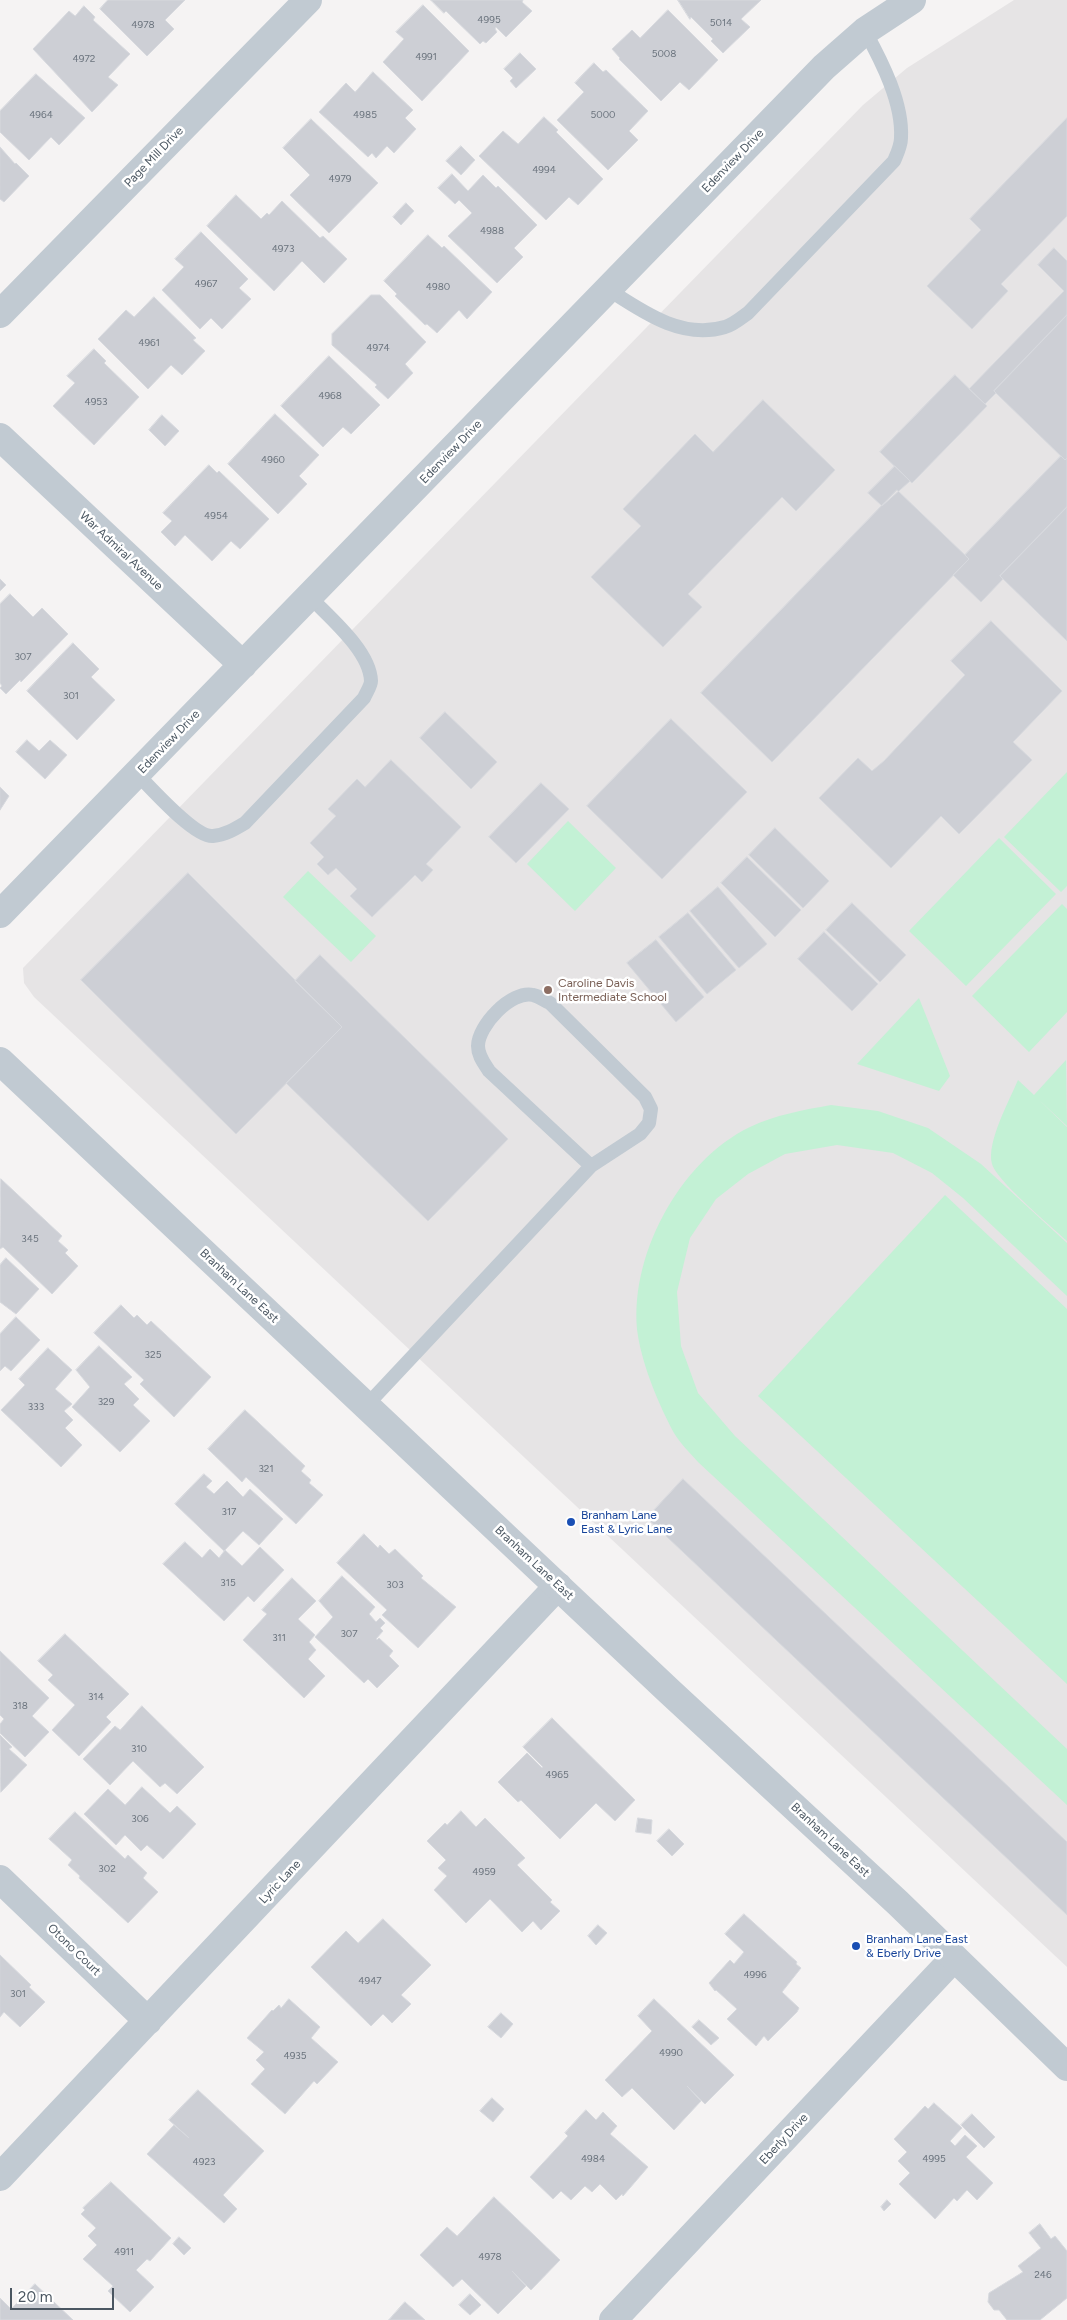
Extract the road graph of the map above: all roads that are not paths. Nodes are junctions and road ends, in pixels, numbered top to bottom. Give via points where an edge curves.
1 (308, 0) edge
2 (912, 0) edge
3 (865, 31) junction
4 (609, 290) junction
5 (0, 314) edge
6 (0, 437) edge
7 (310, 597) junction
8 (243, 665) junction
9 (138, 775) junction
10 (0, 914) edge
11 (0, 1061) edge
12 (591, 1166) junction
13 (366, 1406) junction
14 (558, 1586) junction
15 (0, 1879) edge
16 (954, 1958) junction
17 (148, 2021) junction
18 (1067, 2067) edge
19 (0, 2177) edge
20 (614, 2320) edge

1 - 5 street, Page Mill Drive
2 - 3 street, Edenview Drive
3 - 4 street, Edenview Drive via 824,67
3 - 4 lane via 886,70 901,124 902,141 894,161 748,313 727,327 708,331 675,326 647,314
4 - 7 street, Edenview Drive
6 - 8 street, War Admiral Avenue
7 - 8 street, Edenview Drive
7 - 9 lane via 362,654 369,667 371,683 364,698 245,823 231,832 210,837 192,828
8 - 9 street, Edenview Drive
9 - 10 street, Edenview Drive
11 - 13 street, Branham Lane East
12 - 12 lane via 640,1134 649,1123 651,1109 644,1097 550,1004 533,994 518,995 502,1006 482,1031 478,1046 481,1058 489,1071
12 - 13 lane
13 - 14 street, Branham Lane East
14 - 16 street, Branham Lane East
14 - 17 street, Lyric Lane
15 - 17 street, Otono Court
16 - 18 street, Branham Lane East
16 - 20 street, Eberly Drive
17 - 19 street, Lyric Lane

